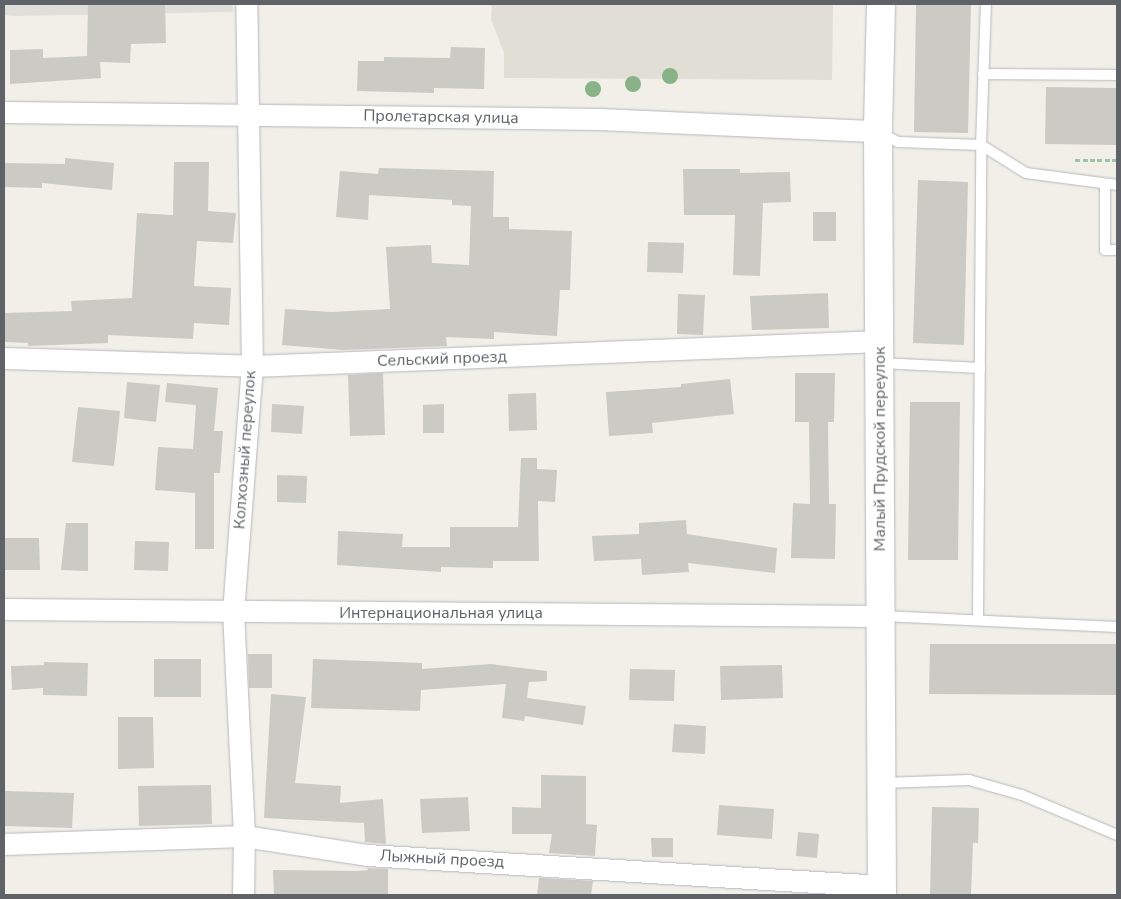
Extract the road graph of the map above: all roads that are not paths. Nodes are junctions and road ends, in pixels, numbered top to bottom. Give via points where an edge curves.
1 (246, 4) edge
2 (881, 4) edge
3 (986, 4) edge
4 (983, 74) junction
5 (1117, 75) edge
6 (4, 112) edge
7 (249, 114) junction
8 (878, 131) junction
9 (981, 145) junction
10 (1105, 185) junction
11 (1117, 185) edge
12 (1117, 250) edge
13 (881, 352) junction
14 (4, 358) edge
15 (252, 366) junction
16 (980, 368) junction
17 (4, 609) edge
18 (233, 612) junction
19 (879, 616) junction
20 (978, 620) junction
21 (1117, 627) edge
22 (879, 782) junction
23 (1117, 835) edge
24 (244, 836) junction
25 (4, 844) edge
26 (882, 891) edge
27 (243, 895) edge

1 - 7 street, Колхозный переулок
2 - 8 street, Малый Прудской переулок
3 - 4 lane
4 - 5 lane
4 - 9 lane
6 - 7 street, Пролетарская улица
7 - 8 street, Пролетарская улица via 599,119
7 - 15 street, Колхозный переулок
8 - 9 lane via 898,142
8 - 13 street, Малый Прудской переулок
9 - 10 lane via 1026,173
9 - 16 lane
10 - 11 lane
10 - 12 lane via 1105,250
13 - 15 street, Сельский проезд
13 - 16 lane
13 - 19 street, Малый Прудской переулок
14 - 15 street, Сельский проезд
15 - 18 street, Колхозный переулок
16 - 20 lane
17 - 18 street, Интернациональная улица
18 - 19 street, Интернациональная улица
18 - 24 street, Колхозный переулок
19 - 20 lane
19 - 22 street, Малый Прудской переулок
20 - 21 lane
22 - 23 lane via 969,780 1022,795
22 - 26 street, Малый Прудской переулок
24 - 25 street, Лыжный проезд
24 - 26 street, Лыжный проезд via 367,854
24 - 27 street, Колхозный переулок

